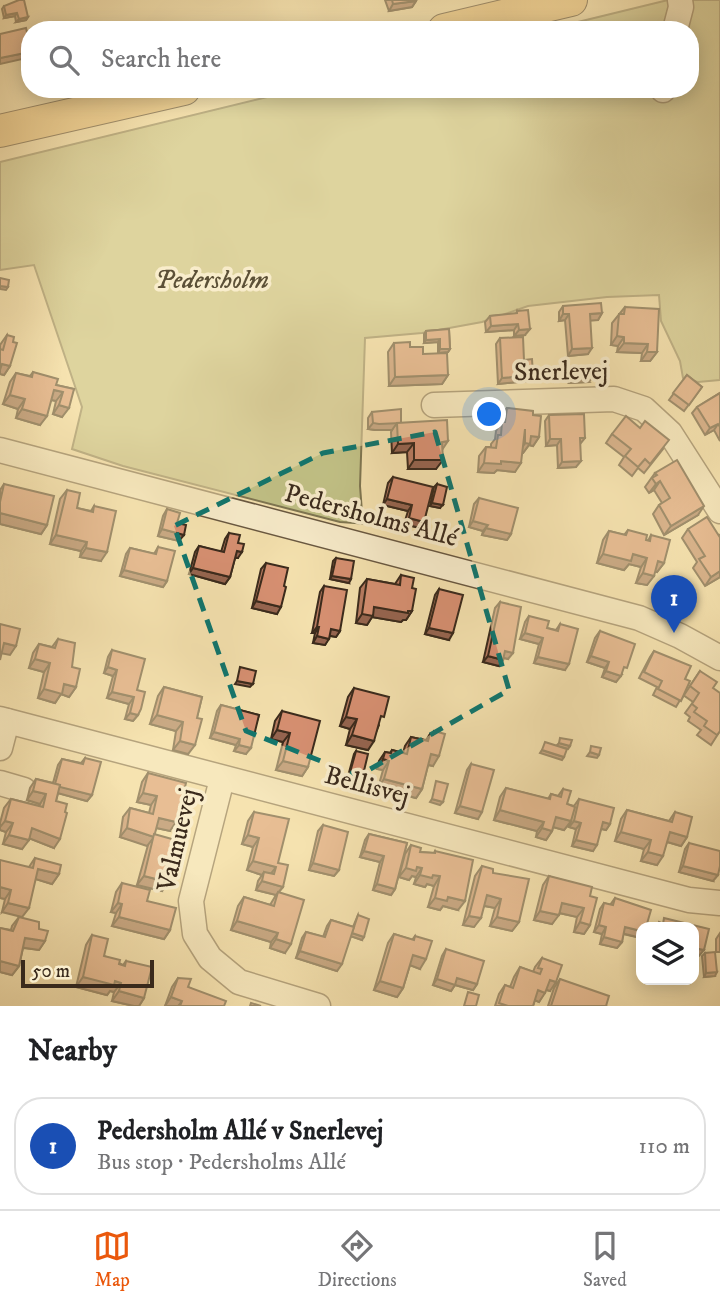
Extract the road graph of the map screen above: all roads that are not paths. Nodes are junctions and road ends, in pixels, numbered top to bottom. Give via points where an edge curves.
1 (571, 0) edge
2 (680, 0) edge
3 (482, 21) edge
4 (677, 21) edge
5 (145, 98) edge
6 (0, 131) edge
7 (435, 405) dead end
8 (0, 450) edge
9 (720, 511) edge
10 (720, 658) edge
11 (4, 720) edge
12 (0, 748) edge
13 (222, 779) junction
14 (0, 783) edge
15 (24, 790) dead end
16 (720, 903) edge
17 (318, 1006) edge

1 - 3 main road
2 - 4 street
5 - 6 main road
7 - 9 street, Snerlevej via 614,398 644,409 670,433
8 - 10 street, Pedersholms Allé via 639,618
11 - 12 street
11 - 13 street, Bellisvej
13 - 16 street, Bellisvej via 689,900
13 - 17 street, Valmuevej via 191,901 195,934 210,958 239,982
14 - 15 street

